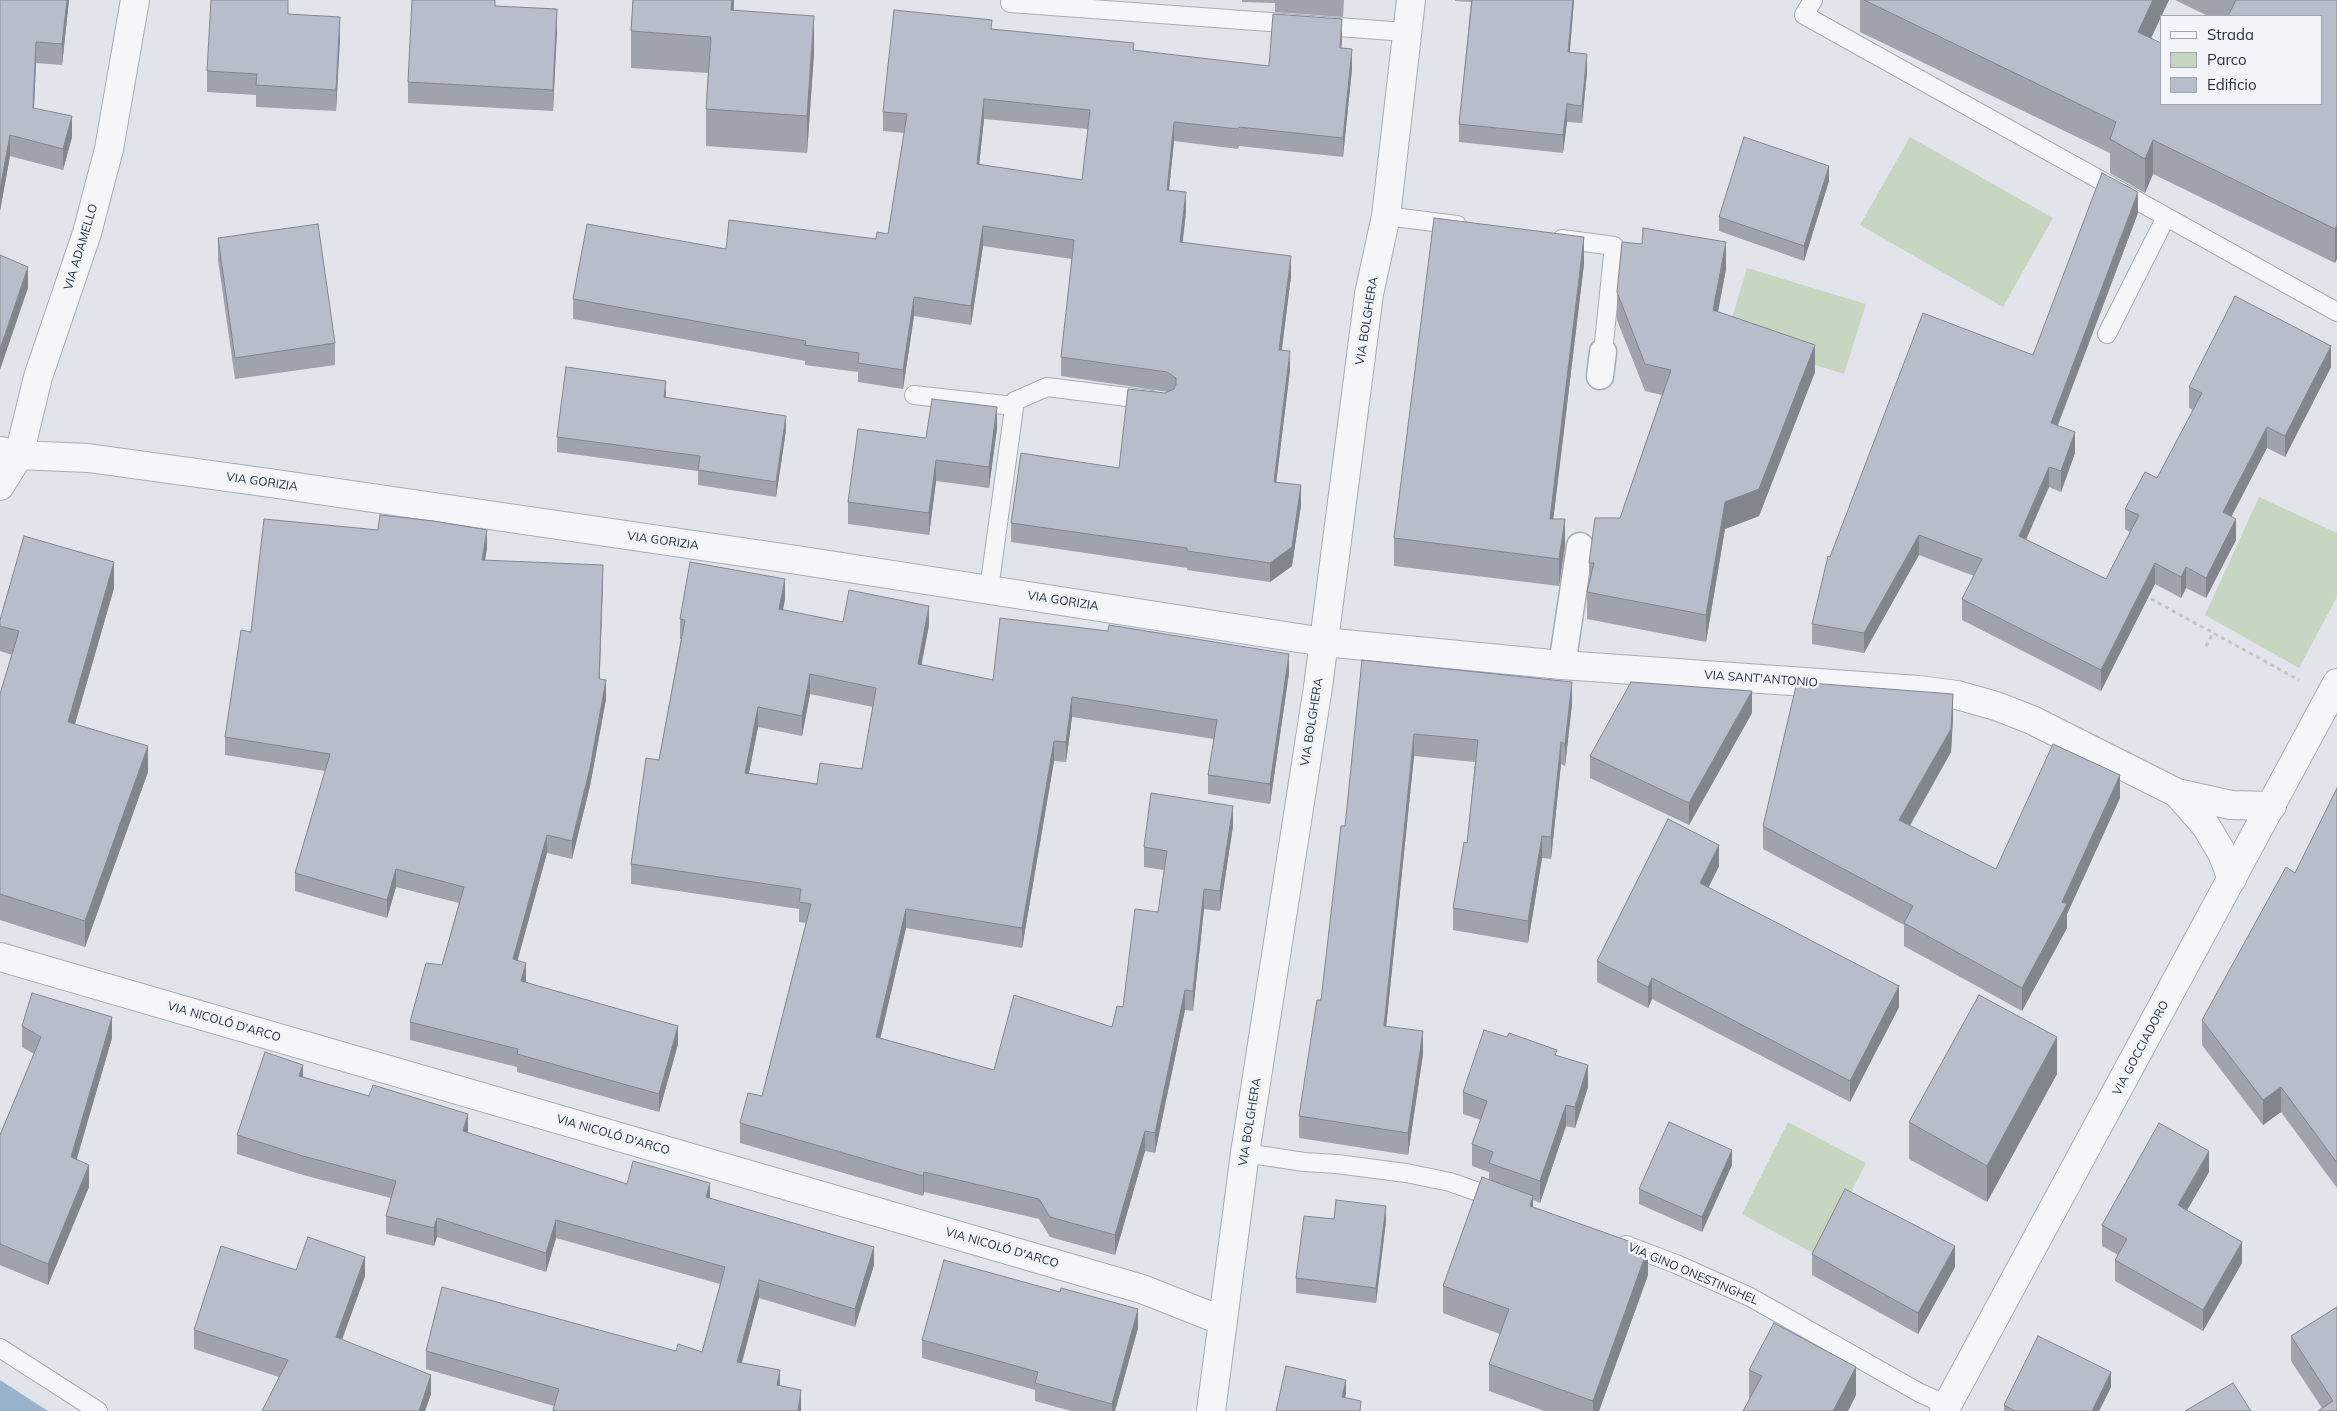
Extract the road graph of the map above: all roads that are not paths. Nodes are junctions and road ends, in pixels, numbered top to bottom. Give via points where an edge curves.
1 (135, 0) edge
2 (1412, 0) edge
3 (1813, 0) edge
4 (1010, 3) dead end
5 (1146, 7) edge
6 (1406, 32) junction
7 (1386, 216) junction
8 (2166, 217) junction
9 (1472, 227) edge
10 (1548, 237) edge
11 (2337, 312) edge
12 (2107, 334) dead end
13 (1601, 364) dead end
14 (914, 395) dead end
15 (1166, 402) edge
16 (1014, 406) junction
17 (9, 453) edge
18 (0, 486) edge
19 (1580, 546) dead end
20 (989, 590) junction
21 (1324, 642) junction
22 (1562, 665) junction
23 (2337, 683) edge
24 (2176, 793) junction
25 (2272, 806) junction
26 (2232, 879) junction
27 (0, 958) edge
28 (1245, 1153) junction
29 (1514, 1205) edge
30 (1612, 1240) edge
31 (1223, 1321) junction
32 (0, 1348) edge
33 (1945, 1408) edge
34 (98, 1411) edge
35 (1211, 1411) edge

1 - 17 street, VIA ADAMELLO via 106,158 87,233
2 - 6 street, VIA BOLGHERA
3 - 8 lane via 1804,15
4 - 5 lane
5 - 6 lane
6 - 7 street, VIA BOLGHERA
7 - 9 lane
7 - 21 street, VIA BOLGHERA via 1369,294
8 - 11 lane
8 - 12 lane
10 - 13 lane via 1614,246
14 - 16 lane
15 - 16 lane via 1047,387 1015,401
16 - 20 lane
17 - 18 street, VIA ADAMELLO
17 - 20 street, VIA GORIZIA via 88,458 260,482
19 - 22 street
20 - 21 street, VIA GORIZIA
21 - 22 street, VIA SANT'ANTONIO
21 - 28 street, VIA BOLGHERA
22 - 24 street, VIA SANT'ANTONIO via 1957,695 2032,720
23 - 25 street, VIA GOCCIADORO
24 - 25 street, VIA SANT'ANTONIO via 2231,806
24 - 26 street, VIA SANT'ANTONIO via 2206,826
25 - 26 street, VIA GOCCIADORO
26 - 33 street, VIA GOCCIADORO
27 - 31 street, VIA NICOLÓ D'ARCO via 1142,1289
28 - 29 lane via 1406,1173 1450,1182
28 - 31 street, VIA BOLGHERA
30 - 33 lane, VIA GINO ONESTINGHEL via 1750,1297
31 - 35 street, VIA BOLGHERA
32 - 34 lane

